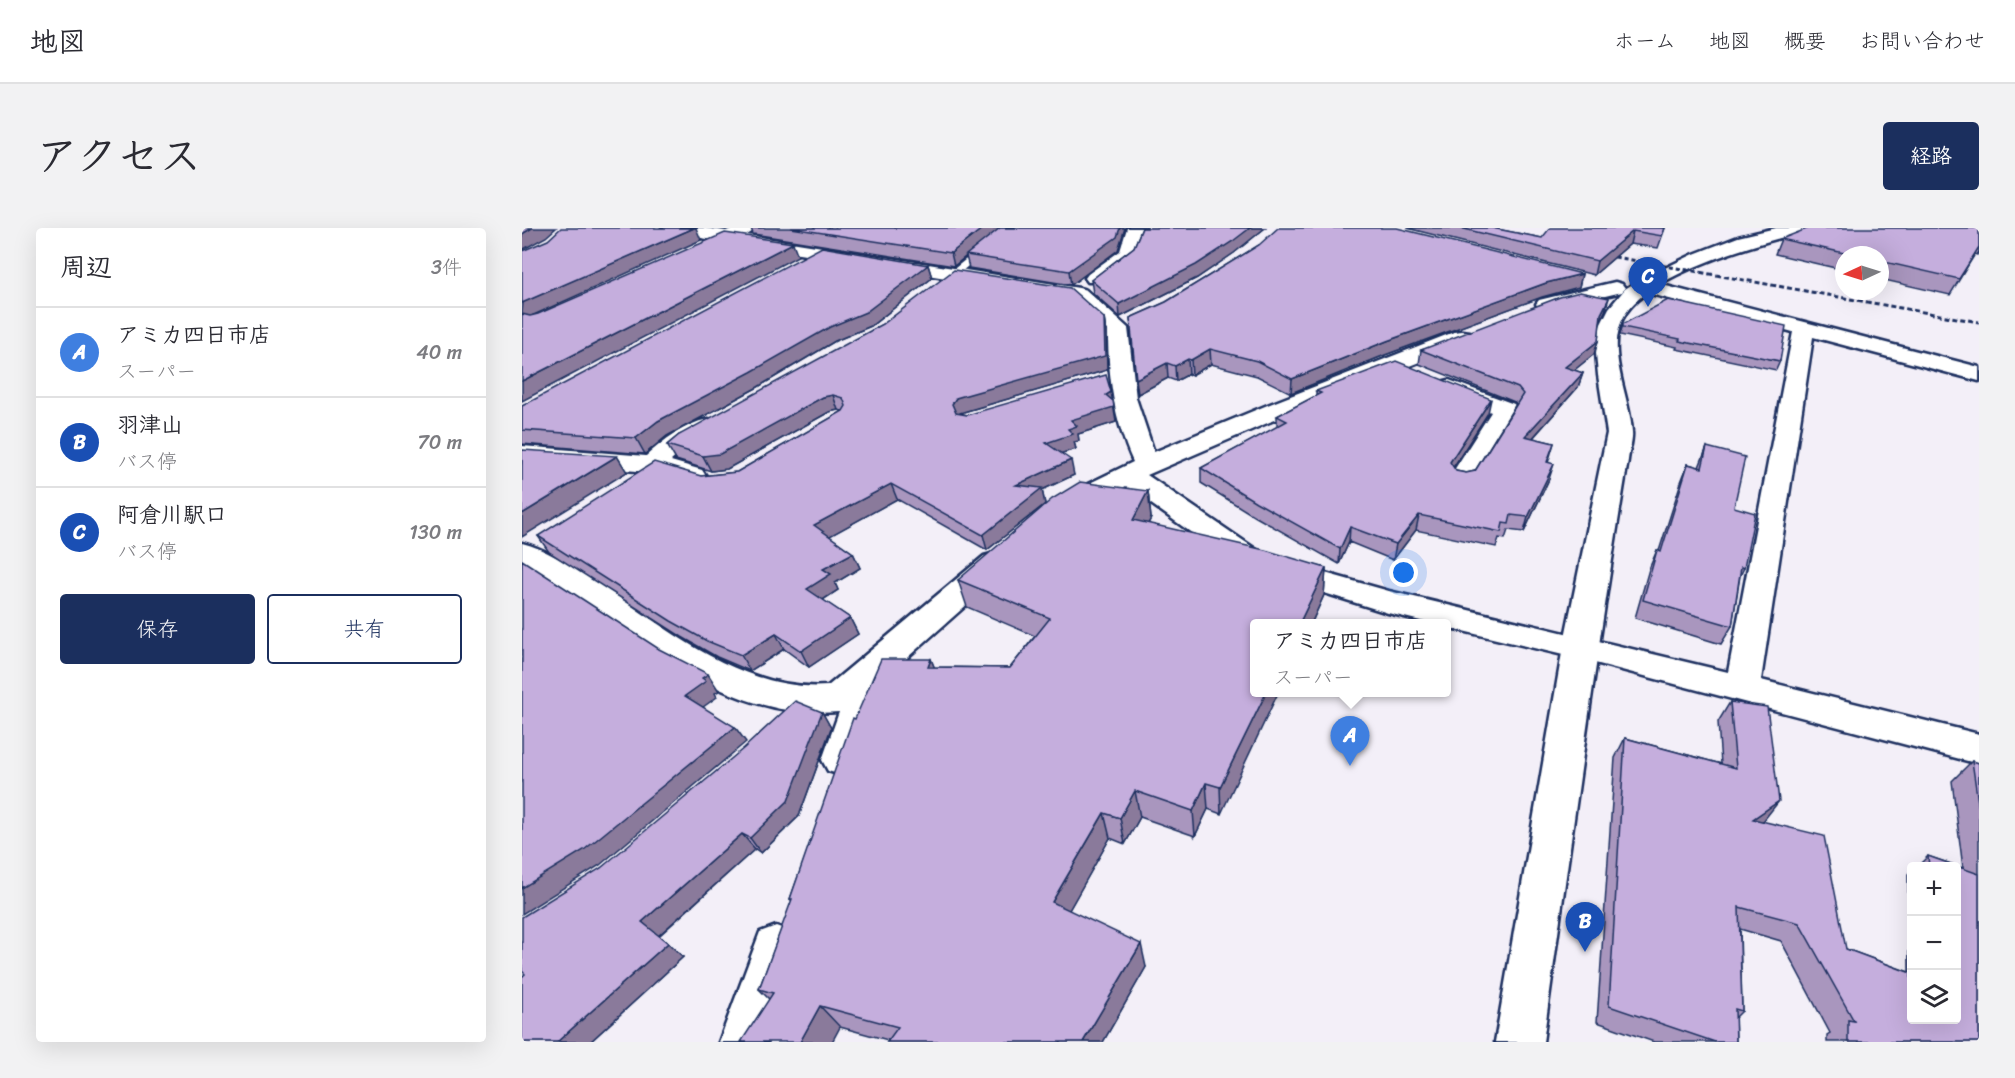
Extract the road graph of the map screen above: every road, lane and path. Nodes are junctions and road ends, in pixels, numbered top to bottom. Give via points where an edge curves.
1 (671, 228) edge
2 (749, 228) edge
3 (1010, 228) edge
4 (1136, 228) edge
5 (1797, 228) edge
6 (728, 237) junction
7 (695, 250) edge
8 (822, 253) junction
9 (792, 269) edge
10 (953, 274) junction
11 (1583, 279) dead end
12 (1630, 289) junction
13 (926, 294) edge
14 (1079, 294) junction
15 (1522, 313) edge
16 (1484, 328) edge
17 (1804, 329) junction
18 (1394, 362) junction
19 (1979, 374) edge
20 (727, 416) edge
21 (522, 454) edge
22 (656, 465) junction
23 (1137, 469) junction
24 (1462, 478) edge
25 (710, 481) edge
26 (620, 491) edge
27 (1046, 518) edge
28 (552, 534) edge
29 (1015, 545) edge
30 (522, 552) edge
31 (1580, 647) junction
32 (1742, 688) junction
33 (810, 705) junction
34 (1979, 749) edge
35 (828, 798) edge
36 (789, 909) edge
37 (743, 1042) edge
38 (1519, 1042) edge

1 - 6 street
2 - 6 street
3 - 10 lane
4 - 14 street via 1128,254 1082,287
5 - 12 street via 1744,241
6 - 7 street
6 - 8 street
8 - 9 street
8 - 10 street
10 - 13 street
10 - 14 street
11 - 12 street
12 - 15 street via 1550,303
12 - 17 street
12 - 31 street via 1616,312 1607,340 1620,433
14 - 23 street via 1102,316 1127,325 1108,379 1132,432
16 - 18 street
17 - 19 street
17 - 32 street
18 - 23 street
18 - 24 street via 1506,409
20 - 22 street via 677,443
21 - 22 street
22 - 25 street
22 - 26 street
23 - 27 street
23 - 31 street via 1249,559 1388,602
28 - 30 street
29 - 33 street
30 - 33 street via 681,653 736,681
31 - 32 street
31 - 38 street
32 - 34 street
33 - 35 street via 862,698
36 - 37 street

